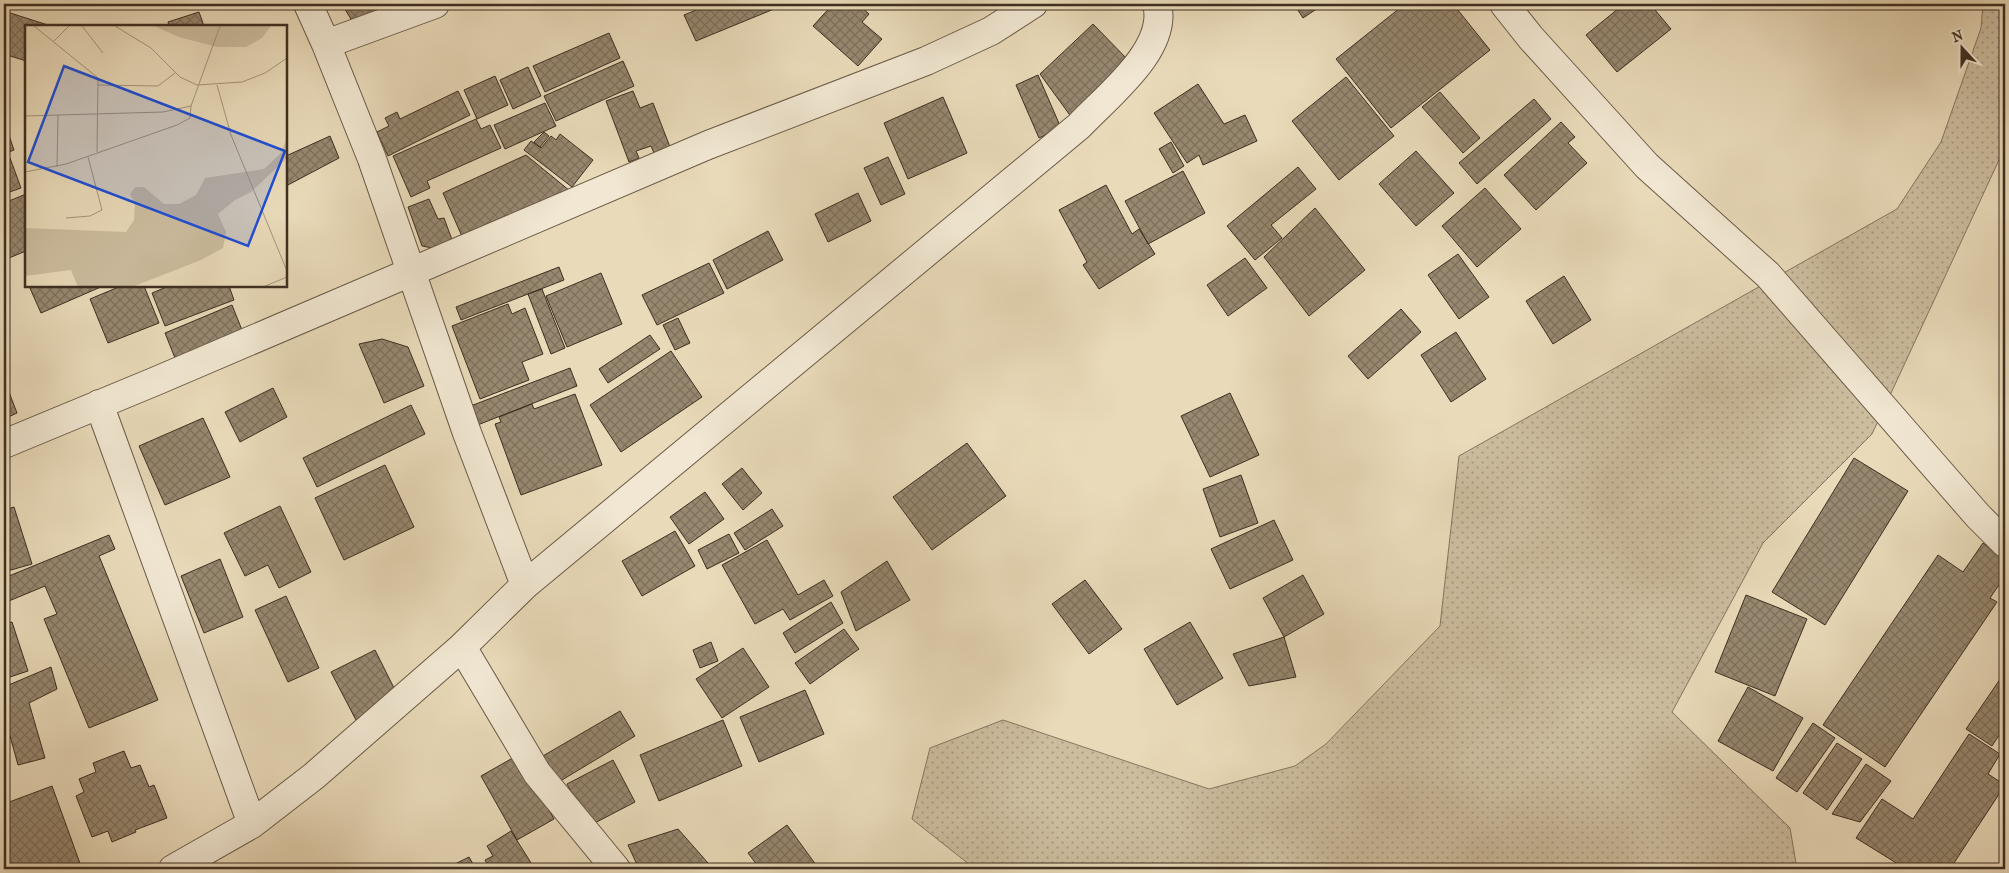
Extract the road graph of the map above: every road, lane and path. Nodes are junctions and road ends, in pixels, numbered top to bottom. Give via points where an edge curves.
1 (308, 4) edge
2 (435, 4) edge
3 (1033, 4) edge
4 (1157, 4) edge
5 (1504, 4) edge
6 (326, 44) junction
7 (411, 273) junction
8 (99, 404) junction
9 (4, 444) edge
10 (2005, 543) edge
11 (525, 585) junction
12 (462, 647) junction
13 (252, 824) junction
14 (173, 869) edge
15 (616, 869) edge

1 - 6 street
2 - 6 street
3 - 7 street via 991,31 926,62 708,145
4 - 11 street via 1160,14 1158,30 1151,46 1140,63 1079,126
5 - 10 street via 1647,166 1768,275
6 - 7 street via 372,159
7 - 8 street
7 - 11 street
8 - 9 street
8 - 13 street
11 - 12 street
12 - 13 street via 314,776
12 - 15 street via 537,773
13 - 14 street

